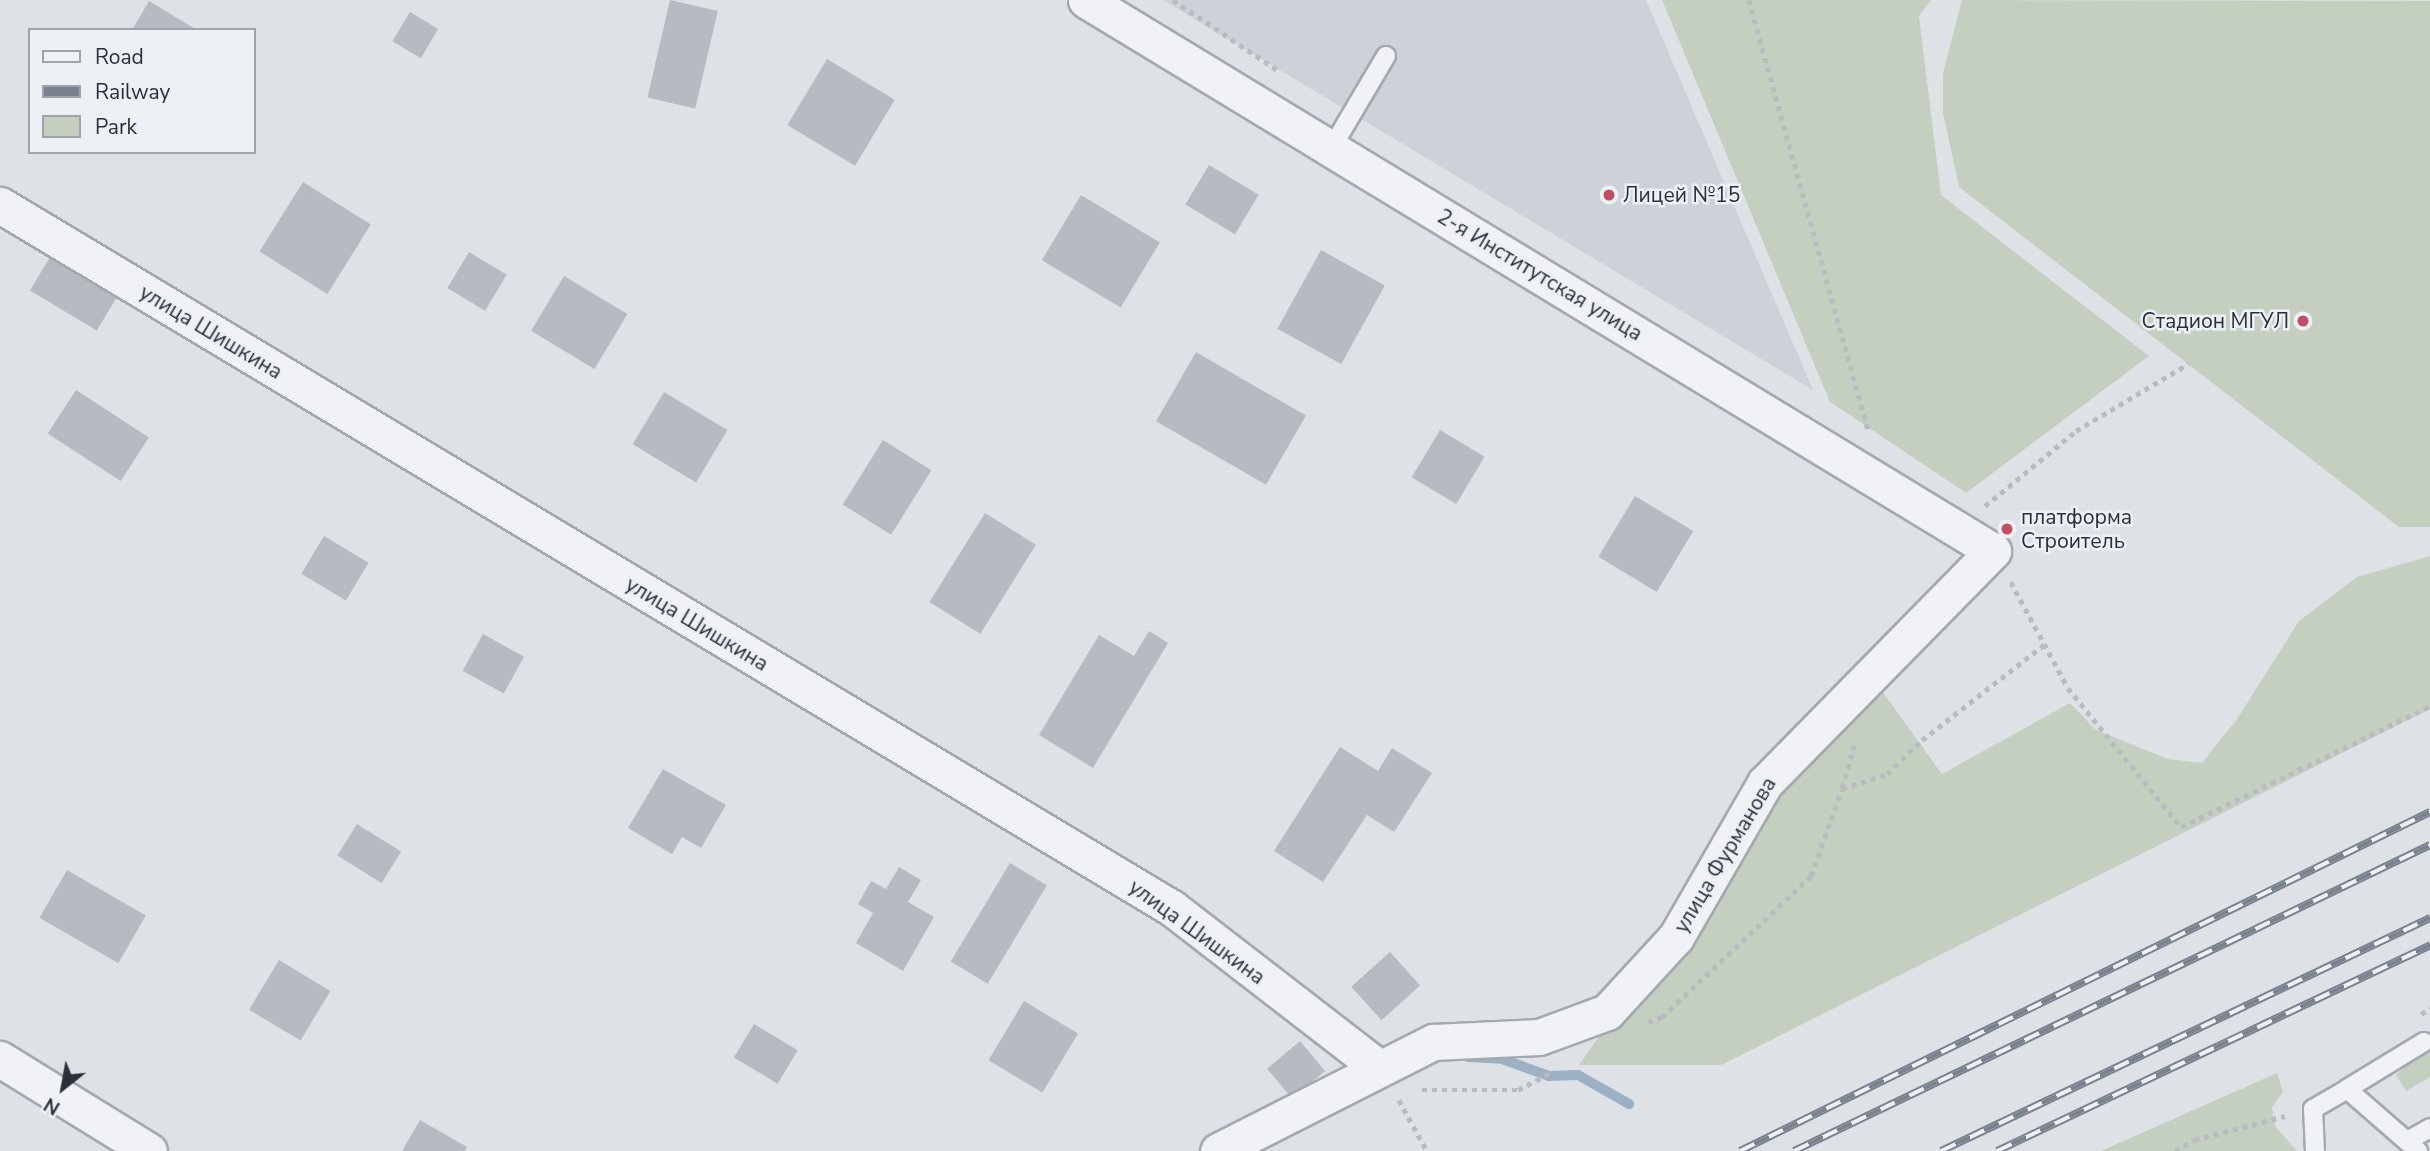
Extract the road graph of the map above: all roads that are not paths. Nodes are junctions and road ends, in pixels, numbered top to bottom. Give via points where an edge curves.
1 (1086, 0) edge
2 (1386, 57) dead end
3 (1331, 149) junction
4 (0, 205) edge
5 (1993, 551) joint
6 (2424, 1042) dead end
7 (0, 1059) edge
8 (1386, 1079) junction
9 (2347, 1089) junction
10 (2430, 1128) edge
11 (2413, 1146) edge
12 (149, 1151) edge
13 (1217, 1151) edge
14 (2315, 1151) edge

1 - 3 street, 2-я Институтская улица
2 - 3 lane
3 - 5 street, 2-я Институтская улица
4 - 8 street, улица Шишкина via 1172,908
5 - 8 street, улица Фурманова via 1765,783 1676,937 1607,1012 1539,1037 1433,1042
6 - 9 lane
7 - 12 street
8 - 13 street, улица Фурманова
9 - 11 lane
9 - 14 lane via 2313,1109
10 - 11 lane

